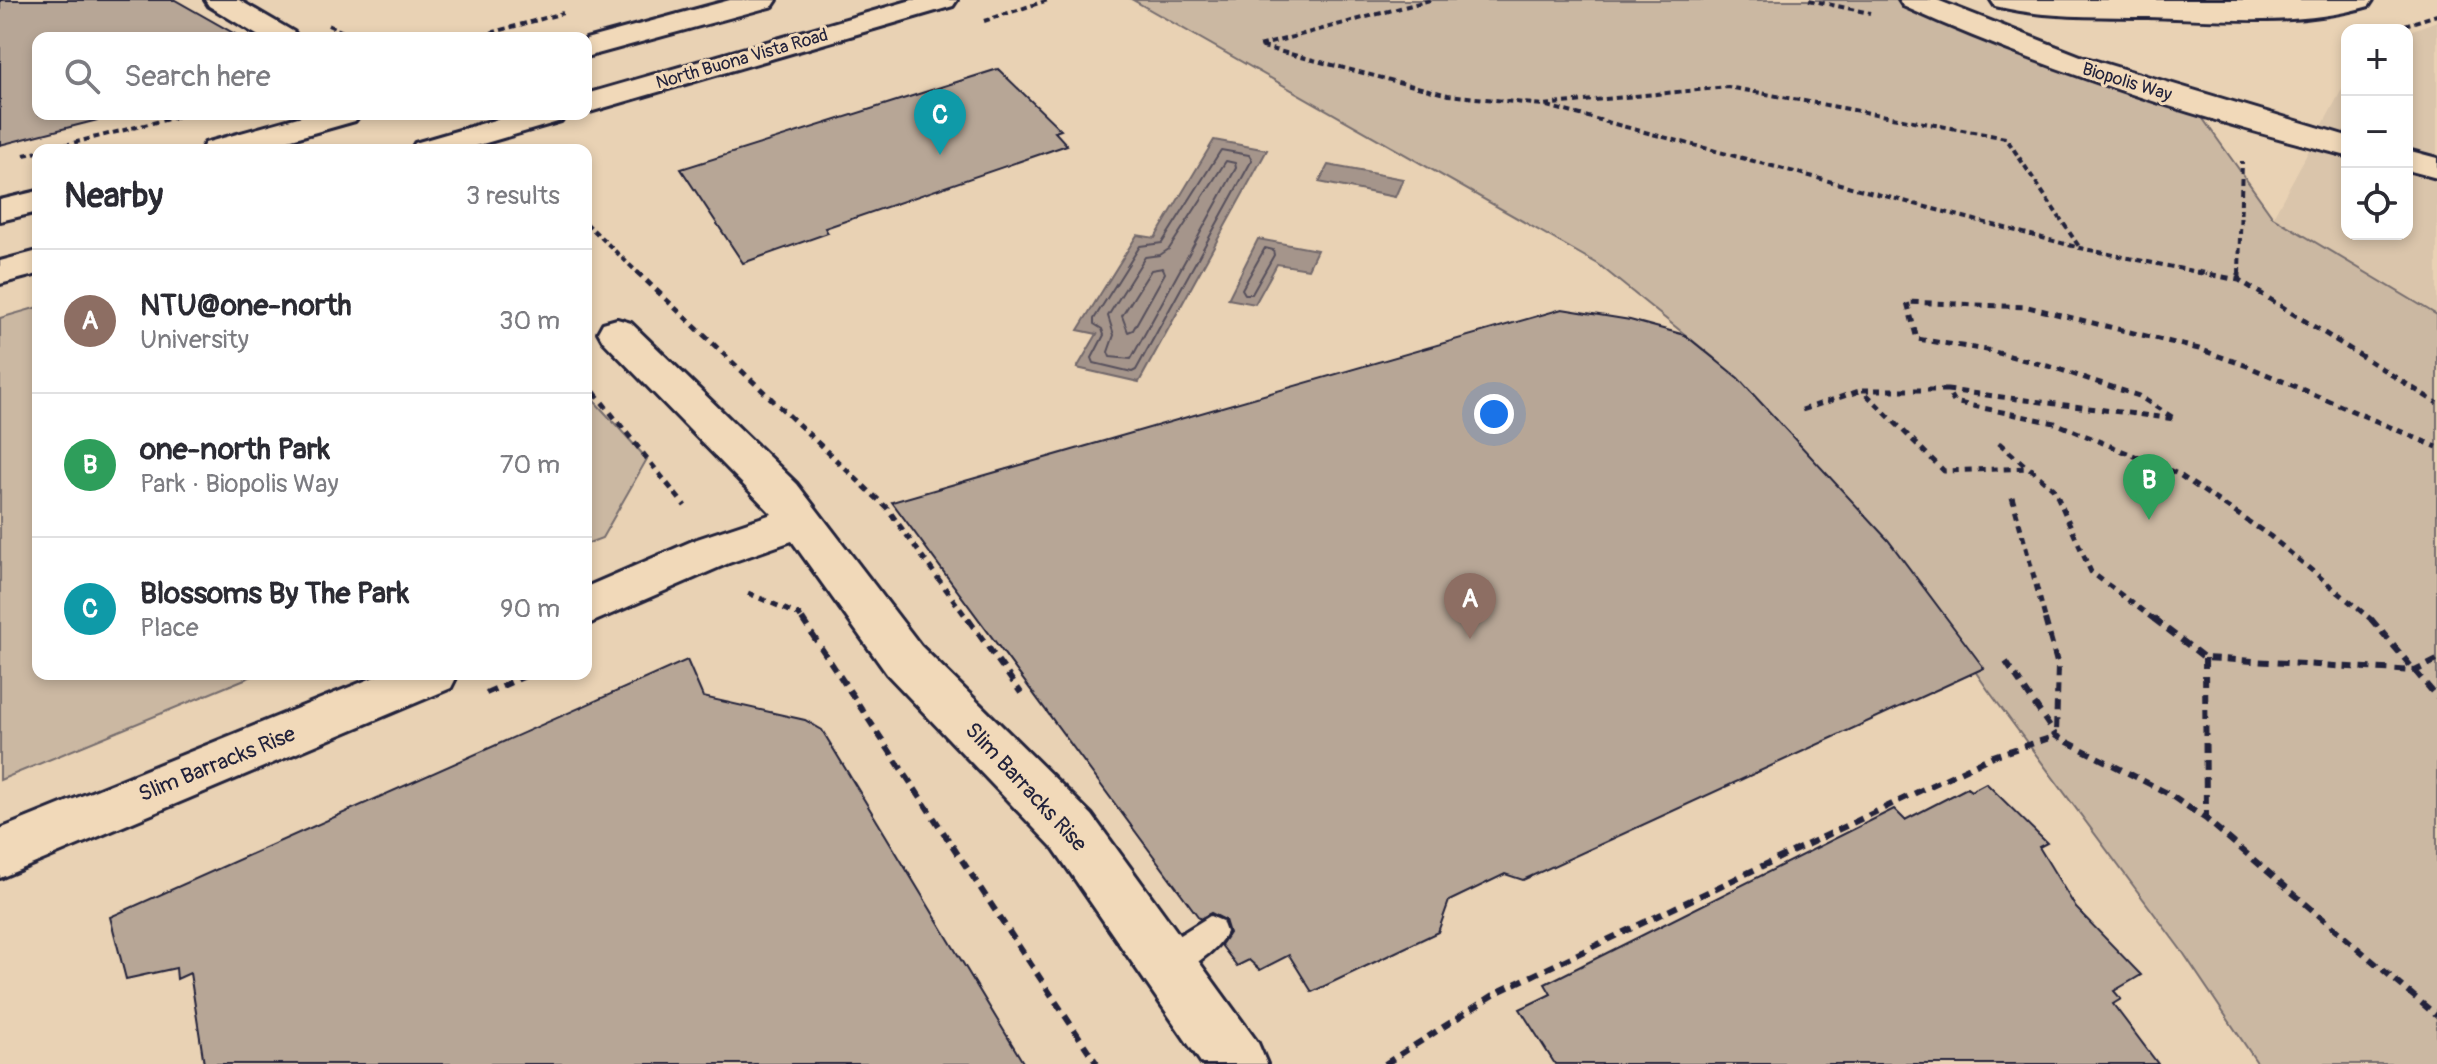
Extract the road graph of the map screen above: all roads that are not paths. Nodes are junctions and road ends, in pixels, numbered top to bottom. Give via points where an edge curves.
1 (219, 0) edge
2 (763, 0) edge
3 (943, 0) edge
4 (1913, 0) edge
5 (2005, 0) edge
6 (2359, 0) edge
7 (273, 32) edge
8 (592, 46) edge
9 (592, 102) edge
10 (530, 120) edge
11 (299, 121) edge
12 (234, 144) edge
13 (448, 144) edge
14 (2341, 144) edge
15 (2413, 162) edge
16 (2437, 168) edge
17 (32, 203) edge
18 (0, 211) edge
19 (32, 264) edge
20 (0, 273) edge
21 (617, 332) dead end
22 (803, 520) junction
23 (592, 604) edge
24 (420, 680) edge
25 (0, 854) edge
26 (1237, 1064) edge

1 - 7 street
2 - 8 street
3 - 9 street, North Buona Vista Road
4 - 14 street, Biopolis Way via 2088,72
5 - 6 street via 2088,9 2272,11
10 - 13 street
11 - 12 street
15 - 16 street
17 - 18 street
19 - 20 street
21 - 22 street, Slim Barracks Rise
22 - 23 street via 713,551
22 - 26 street, Slim Barracks Rise via 904,660 1188,947
24 - 25 street, Slim Barracks Rise

